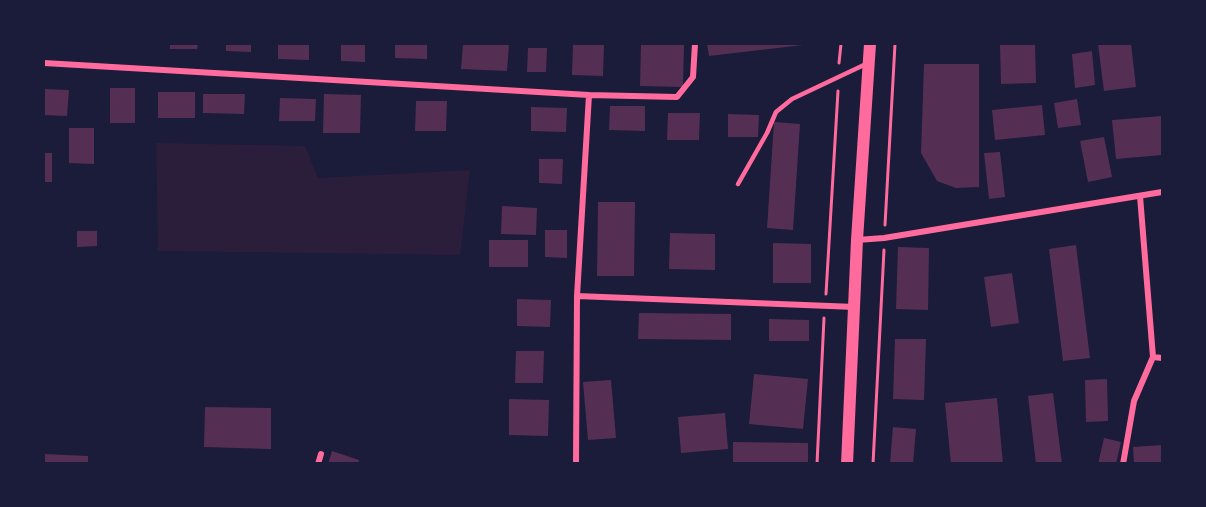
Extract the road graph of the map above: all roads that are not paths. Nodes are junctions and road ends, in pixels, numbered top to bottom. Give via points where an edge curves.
1 (695, 44) edge
2 (870, 44) edge
3 (44, 63) edge
4 (868, 63) junction
5 (589, 95) junction
6 (738, 184) dead end
7 (1162, 192) edge
8 (1140, 196) junction
9 (857, 240) junction
10 (577, 296) junction
11 (855, 307) junction
12 (1153, 357) junction
13 (1162, 358) edge
14 (321, 454) dead end
15 (318, 464) edge
16 (576, 464) edge
17 (847, 464) edge
18 (1123, 464) edge

1 - 5 street via 693,77 677,97
2 - 4 main road
3 - 5 street
4 - 6 lane via 792,99 776,112
4 - 9 main road
5 - 10 street
7 - 8 street
8 - 9 street
8 - 12 street
9 - 11 main road
10 - 11 street
10 - 16 street
11 - 17 main road
12 - 13 street
12 - 18 street via 1134,401
14 - 15 street

